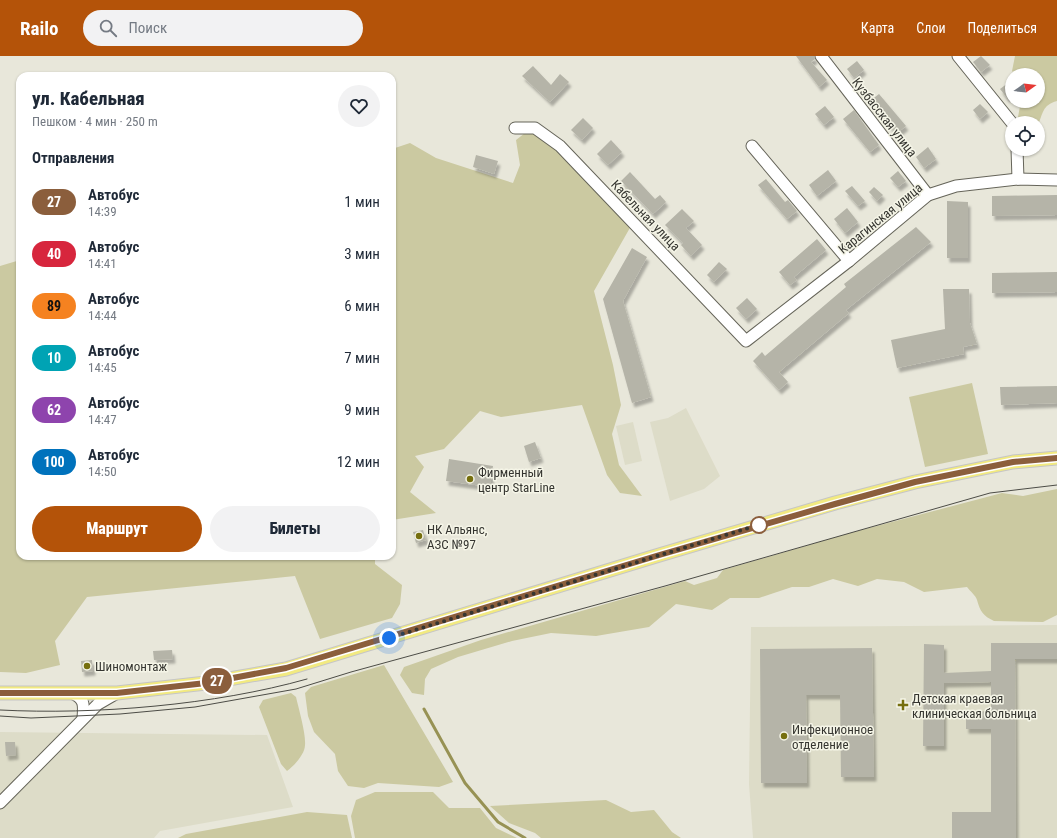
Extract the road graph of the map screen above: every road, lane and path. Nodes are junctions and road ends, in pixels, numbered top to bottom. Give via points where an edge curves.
1 (821, 56) edge
2 (958, 56) edge
3 (1006, 116) edge
4 (515, 128) dead end
5 (752, 146) dead end
6 (1017, 156) edge
7 (1018, 179) junction
8 (1057, 180) edge
9 (928, 195) junction
10 (849, 261) junction
11 (746, 341) joint
12 (1057, 458) edge
13 (0, 693) edge
14 (72, 693) junction
15 (117, 693) junction
16 (83, 718) junction
17 (0, 803) edge

1 - 9 street, Кузбасская улица
2 - 3 street
4 - 11 street, Кабельная улица via 535,128 560,146
5 - 10 street
6 - 7 street
7 - 8 street, Карагинская улица
7 - 9 street, Карагинская улица via 956,186
9 - 10 street, Карагинская улица
10 - 11 street, Карагинская улица
12 - 15 main road via 1005,464 915,482 656,556 286,668 206,683
13 - 14 main road
14 - 15 main road
14 - 16 street via 80,697 84,704
15 - 16 street via 98,704
16 - 17 street

